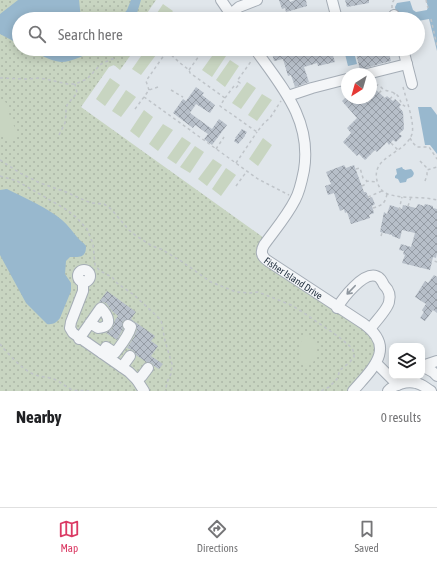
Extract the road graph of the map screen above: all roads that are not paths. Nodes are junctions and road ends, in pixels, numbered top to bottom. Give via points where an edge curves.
1 (221, 0) edge
2 (257, 0) edge
3 (332, 0) edge
4 (229, 12) edge
5 (236, 12) edge
6 (335, 12) edge
7 (260, 56) edge
8 (405, 56) edge
9 (407, 64) junction
10 (377, 72) edge
11 (341, 81) edge
12 (407, 84) road end
13 (286, 97) junction
14 (83, 282) dead end
15 (337, 308) junction
16 (90, 323) dead end
17 (128, 325) dead end
18 (370, 329) junction
19 (79, 338) junction
20 (102, 353) junction
21 (130, 356) dead end
22 (437, 361) edge
23 (376, 362) junction
24 (425, 365) edge
25 (122, 367) junction
26 (148, 368) dead end
27 (425, 368) edge
28 (389, 374) edge
29 (437, 376) edge
30 (394, 379) edge
31 (137, 380) junction
32 (144, 391) edge
33 (353, 391) edge
34 (388, 391) edge
35 (431, 391) edge

1 - 4 street
2 - 5 street via 239,7
3 - 6 street
7 - 13 street, Fisher Island Drive
8 - 9 street
9 - 10 street
9 - 12 street
11 - 13 street
13 - 15 street, Fisher Island Drive via 297,114 303,134 306,154 303,175 296,198 264,245 262,254 268,261
14 - 19 street via 83,291 70,328
15 - 18 street, Fisher Island Drive
18 -> 15 street via 390,300 388,290 378,277 374,275 356,284
16 - 19 street
17 - 20 street via 131,327 130,330 115,353 106,347
18 - 23 street, Fisher Island Drive via 380,345
19 - 20 street
20 - 25 street
21 - 25 street
22 - 24 street
23 - 28 street
23 - 33 street, Fisher Island Drive
25 - 31 street
26 - 31 street
27 - 29 street
30 - 34 street
30 - 35 street via 416,383
31 - 32 street

